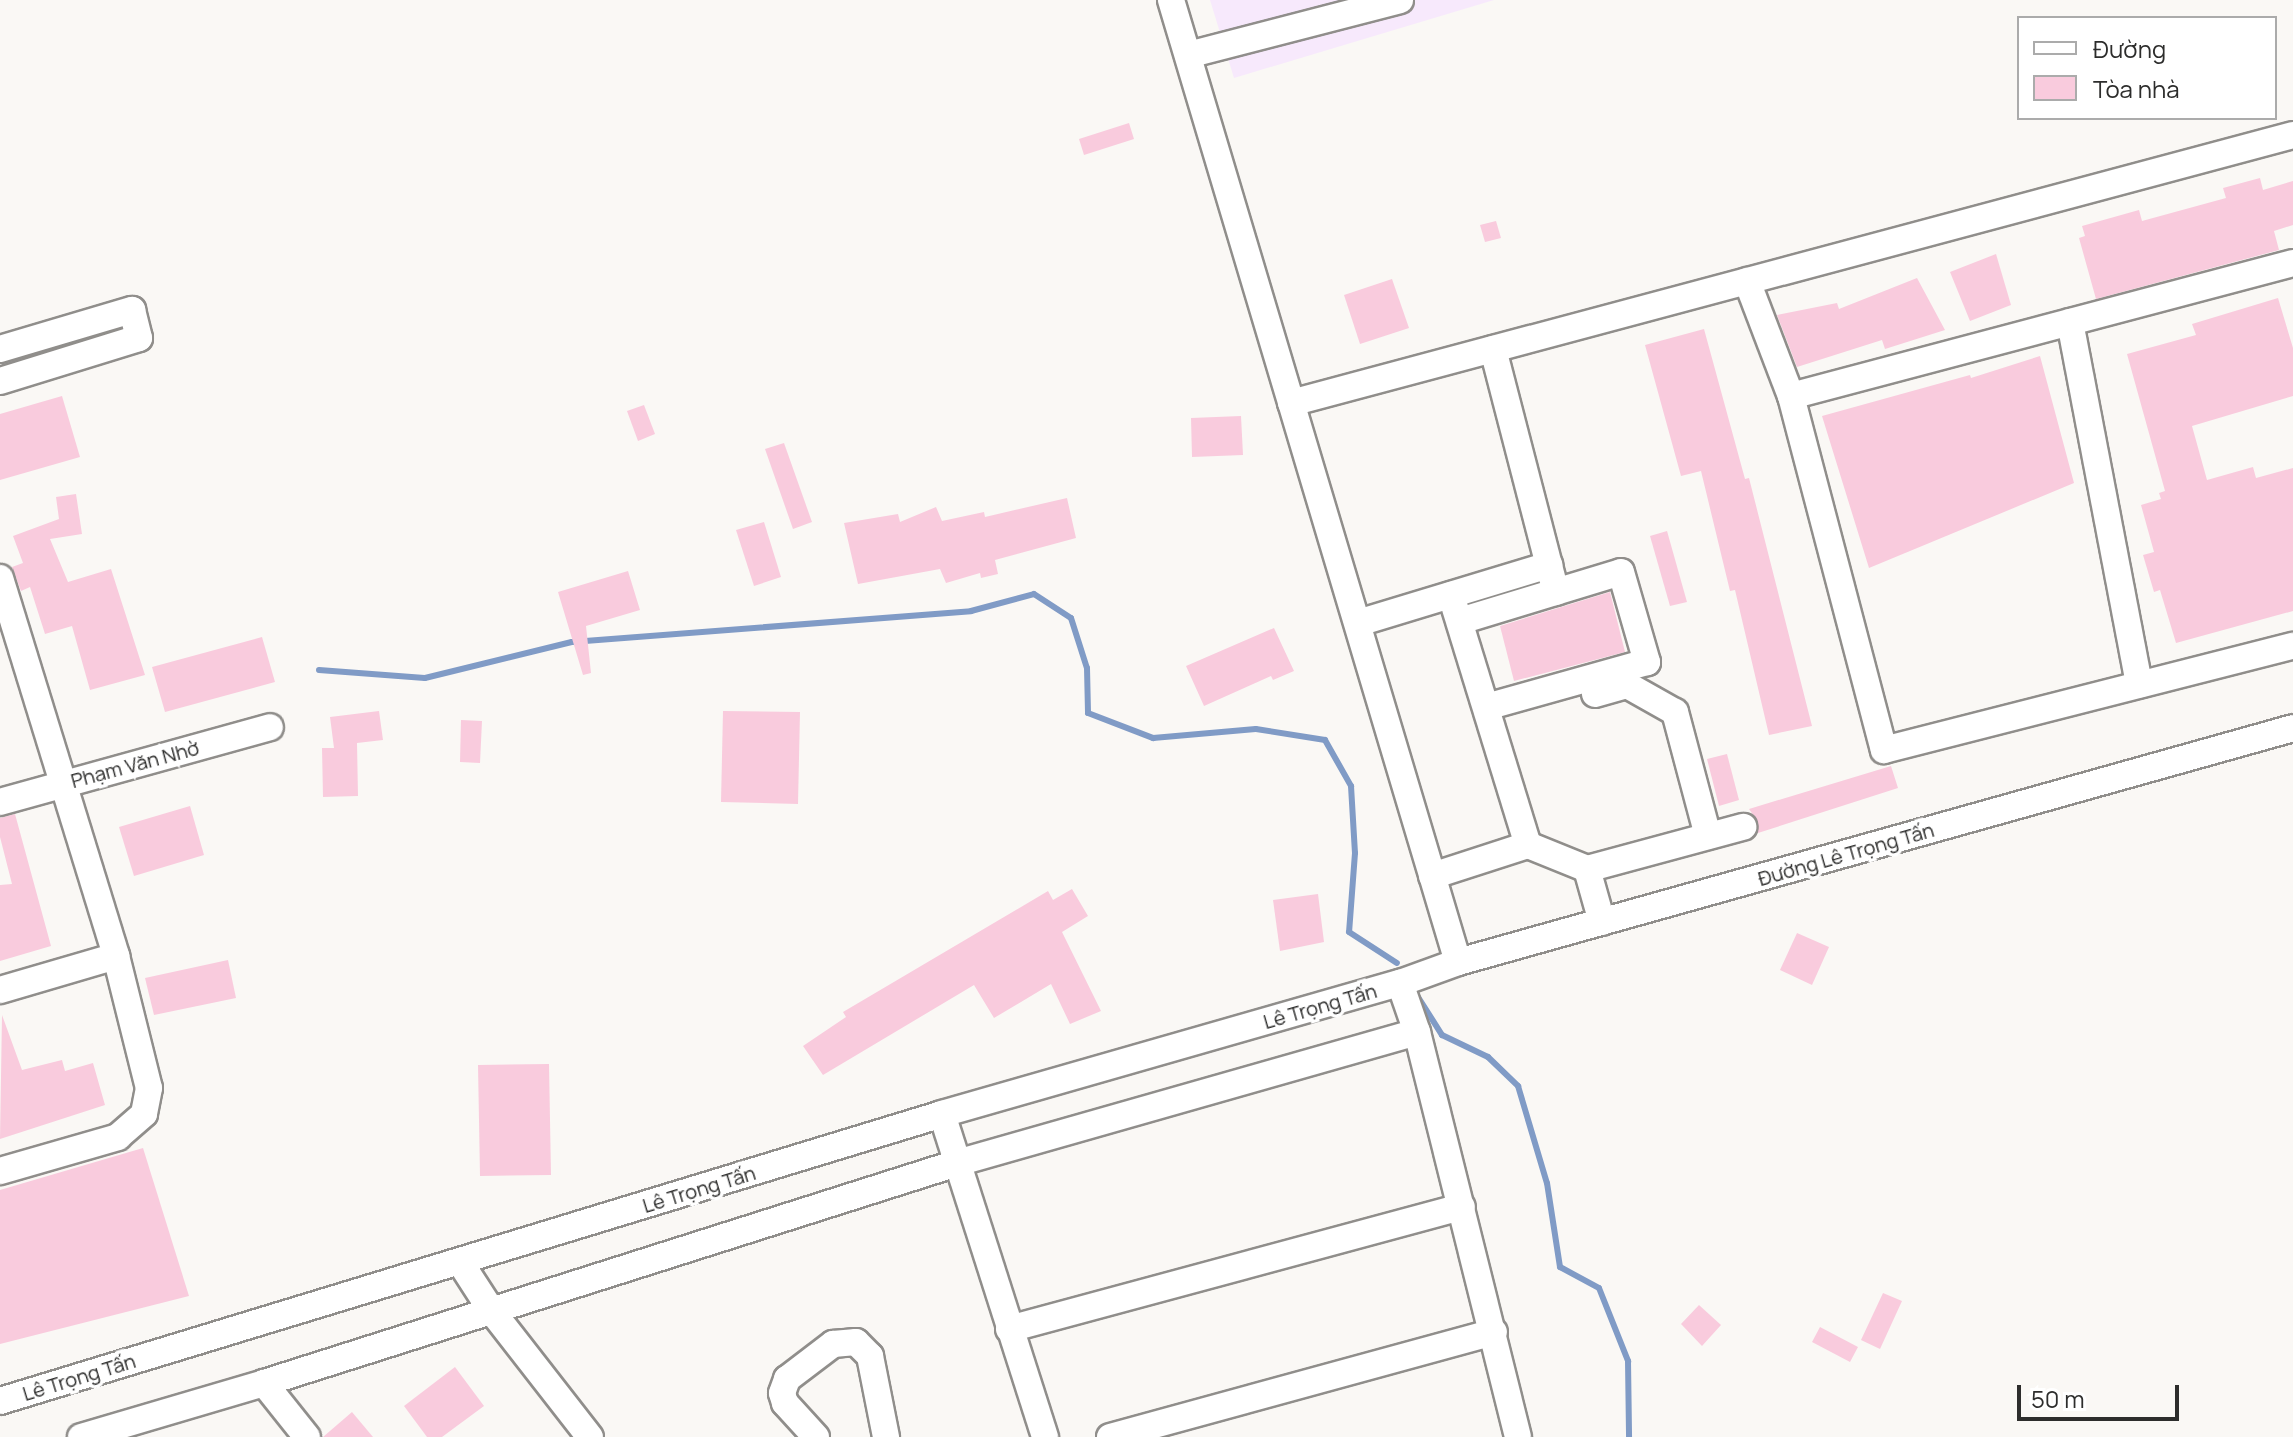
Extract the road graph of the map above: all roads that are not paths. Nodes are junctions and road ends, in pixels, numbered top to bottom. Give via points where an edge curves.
1 (1171, 0) edge
2 (1400, 0) edge
3 (1188, 55) junction
4 (2293, 135) edge
5 (2293, 263) edge
6 (1747, 281) junction
7 (2070, 322) junction
8 (0, 349) edge
9 (1493, 349) junction
10 (0, 381) edge
11 (1791, 396) junction
12 (1291, 403) junction
13 (1549, 565) junction
14 (0, 578) edge
15 (1556, 592) junction
16 (1451, 595) junction
17 (4, 606) edge
18 (1460, 621) junction
19 (1358, 623) junction
20 (2293, 646) edge
21 (2139, 685) junction
22 (1489, 716) junction
23 (270, 727) dead end
24 (2293, 728) edge
25 (63, 784) junction
26 (0, 802) edge
27 (1743, 827) dead end
28 (1708, 836) junction
29 (1528, 845) junction
30 (1587, 869) junction
31 (1432, 876) junction
32 (1602, 922) junction
33 (116, 956) junction
34 (1458, 962) junction
35 (1400, 983) junction
36 (0, 990) edge
37 (1417, 1032) junction
38 (942, 1114) junction
39 (957, 1163) junction
40 (0, 1171) edge
41 (1462, 1207) junction
42 (460, 1262) junction
43 (491, 1310) junction
44 (1009, 1329) junction
45 (1494, 1332) junction
46 (264, 1383) junction
47 (0, 1401) edge
48 (81, 1437) edge
49 (307, 1437) edge
50 (590, 1437) edge
51 (816, 1437) edge
52 (886, 1437) edge
53 (1045, 1437) edge
54 (1110, 1437) edge
55 (1518, 1437) edge

1 - 3 street
2 - 3 street
3 - 12 street
4 - 6 street
5 - 7 street
6 - 9 street
6 - 11 street
7 - 11 street
7 - 21 street
8 - 10 street via 132,310 139,338
9 - 12 street
9 - 13 street
11 - 21 street via 1884,750
12 - 19 street
13 - 15 street
13 - 16 street
14 - 17 street
15 - 18 street
15 - 22 street via 1621,572 1647,662
16 - 18 street
16 - 19 street
17 - 25 street
18 - 22 street
19 - 31 street
20 - 21 street
22 - 28 street via 1627,685 1675,712
22 - 29 street
23 - 25 street, Phạm Văn Nhờ
24 - 32 street, Đường Lê Trọng Tấn
25 - 26 street, Phạm Văn Nhờ
25 - 33 street
27 - 28 street
28 - 30 street
29 - 30 street
29 - 31 street
30 - 32 street
31 - 34 street
32 - 34 street, Đường Lê Trọng Tấn
33 - 36 street
33 - 40 street via 149,1088 144,1114 118,1137
34 - 35 street, Đường Lê Trọng Tấn
35 - 37 street
35 - 38 street, Lê Trọng Tấn
37 - 39 street
37 - 41 street
38 - 39 street
38 - 42 street, Lê Trọng Tấn
39 - 43 street
39 - 44 street
41 - 44 street
41 - 45 street
42 - 43 street
42 - 47 street, Lê Trọng Tấn
43 - 46 street
43 - 50 street
44 - 53 street
45 - 54 street
45 - 55 street
46 - 48 street
46 - 49 street
51 - 52 street via 785,1403 787,1379 833,1344 856,1342 870,1356

